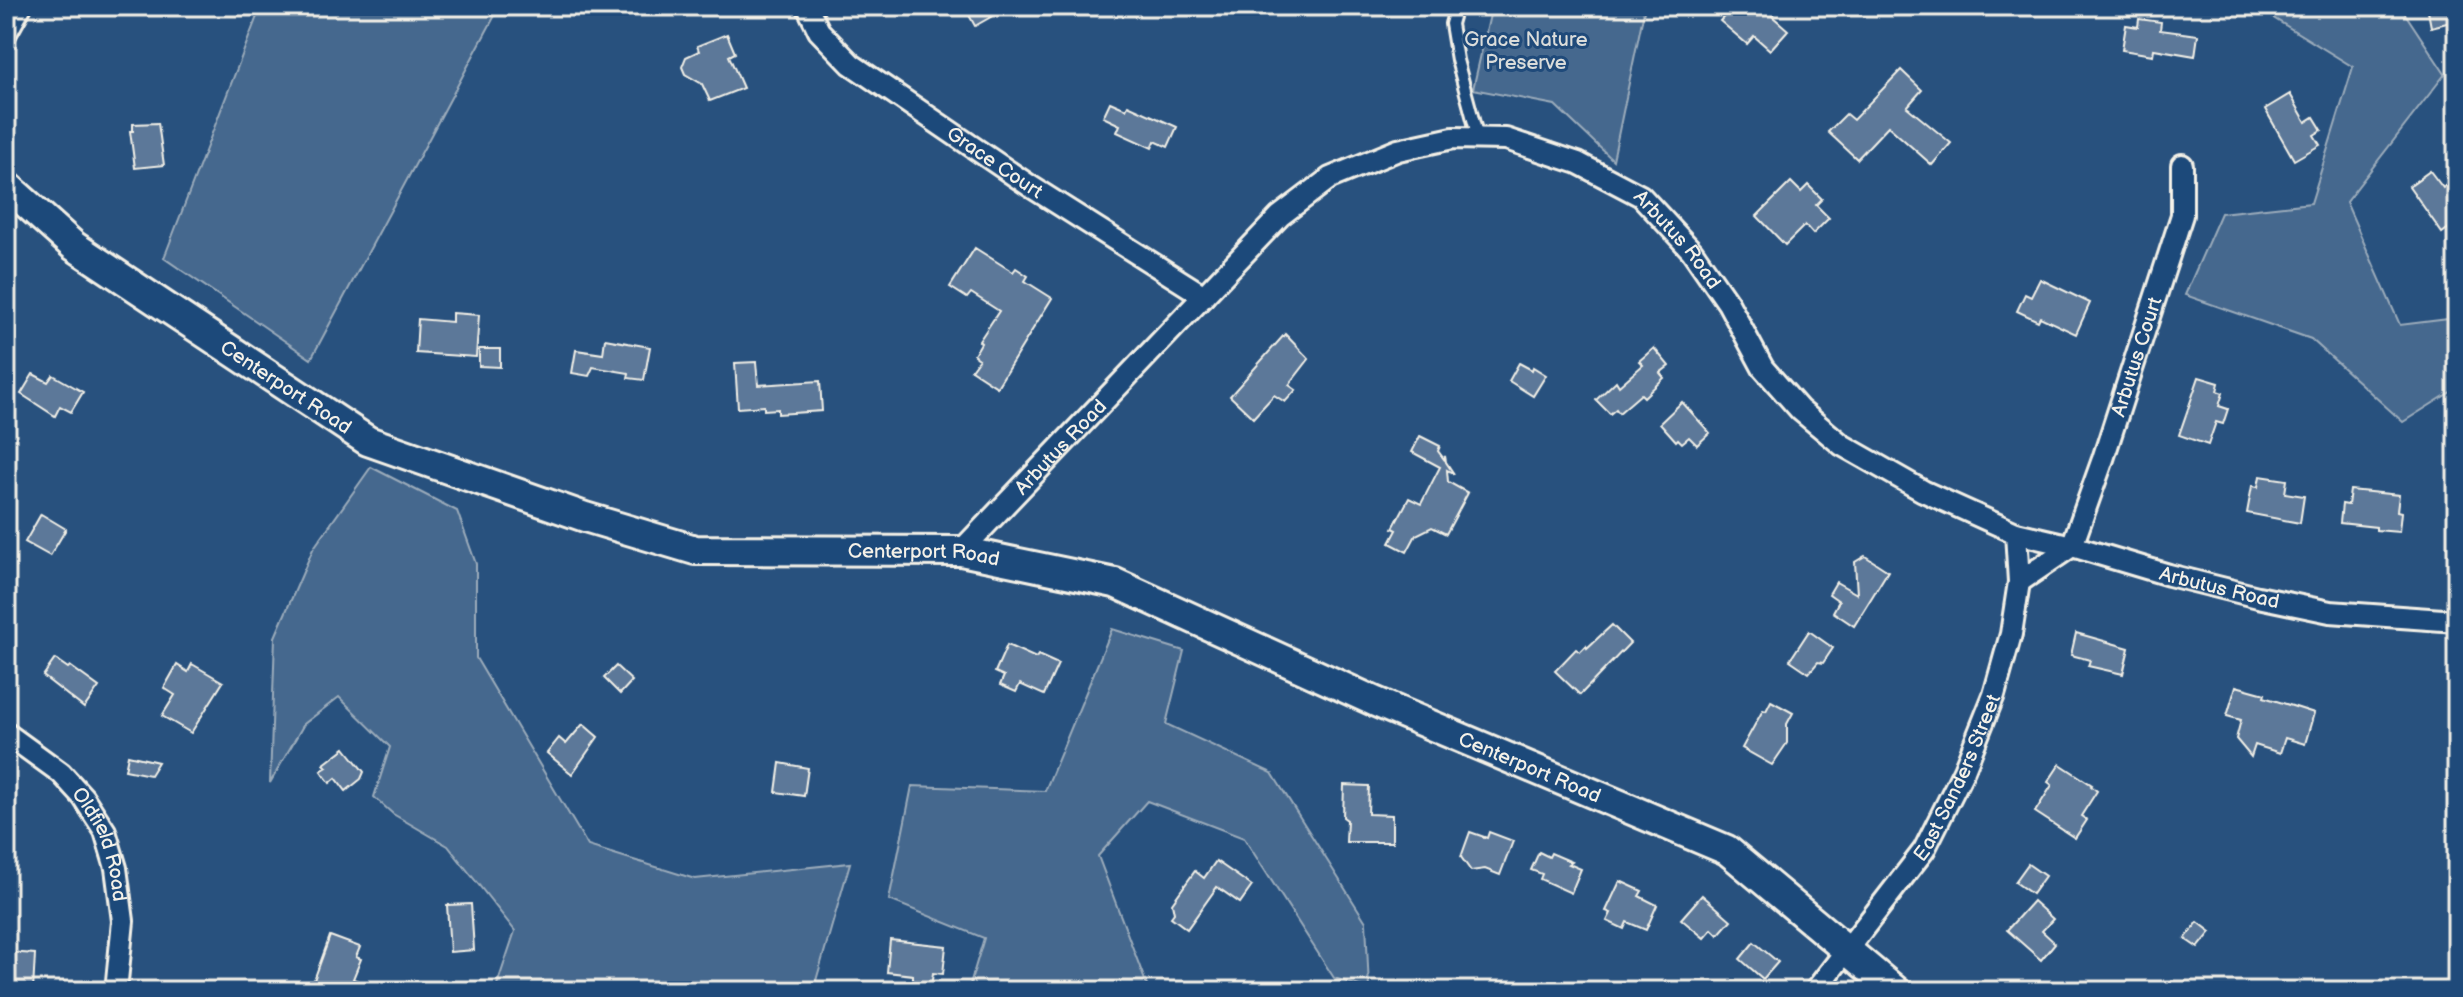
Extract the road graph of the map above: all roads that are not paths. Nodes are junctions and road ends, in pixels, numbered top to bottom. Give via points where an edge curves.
1 (21, 6) edge
2 (807, 6) edge
3 (1456, 6) edge
4 (6, 33) edge
5 (1478, 138) junction
6 (2182, 165) dead end
7 (6, 185) edge
8 (1204, 296) junction
9 (2016, 533) junction
10 (2072, 546) junction
11 (961, 551) junction
12 (2019, 582) junction
13 (2457, 621) edge
14 (6, 733) edge
15 (1848, 950) junction
16 (116, 991) edge
17 (1815, 991) edge
18 (1896, 991) edge

1 - 4 street
2 - 8 street, Grace Court via 819,31 851,64
3 - 5 lane via 1451,24 1457,60
5 - 8 street, Arbutus Road via 1398,150 1330,178 1280,216
5 - 9 street, Arbutus Road via 1506,139 1578,163 1641,196 1692,251 1763,368 1800,410 1878,467
6 - 10 street, Arbutus Court via 2182,215
7 - 11 main road, Centerport Road via 74,246 368,441 695,550
8 - 11 street, Arbutus Road
9 - 10 street, Arbutus Road
9 - 12 street, East Sanders Street
10 - 12 street
10 - 13 street, Arbutus Road via 2169,575 2330,612
11 - 15 main road, Centerport Road via 1115,583 1376,702 1727,850
12 - 15 street, East Sanders Street via 1998,680 1964,770 1924,850
14 - 16 street, Oldfield Road via 61,773 105,831 123,921
15 - 17 street, East Sanders Street
15 - 18 main road, Centerport Road

